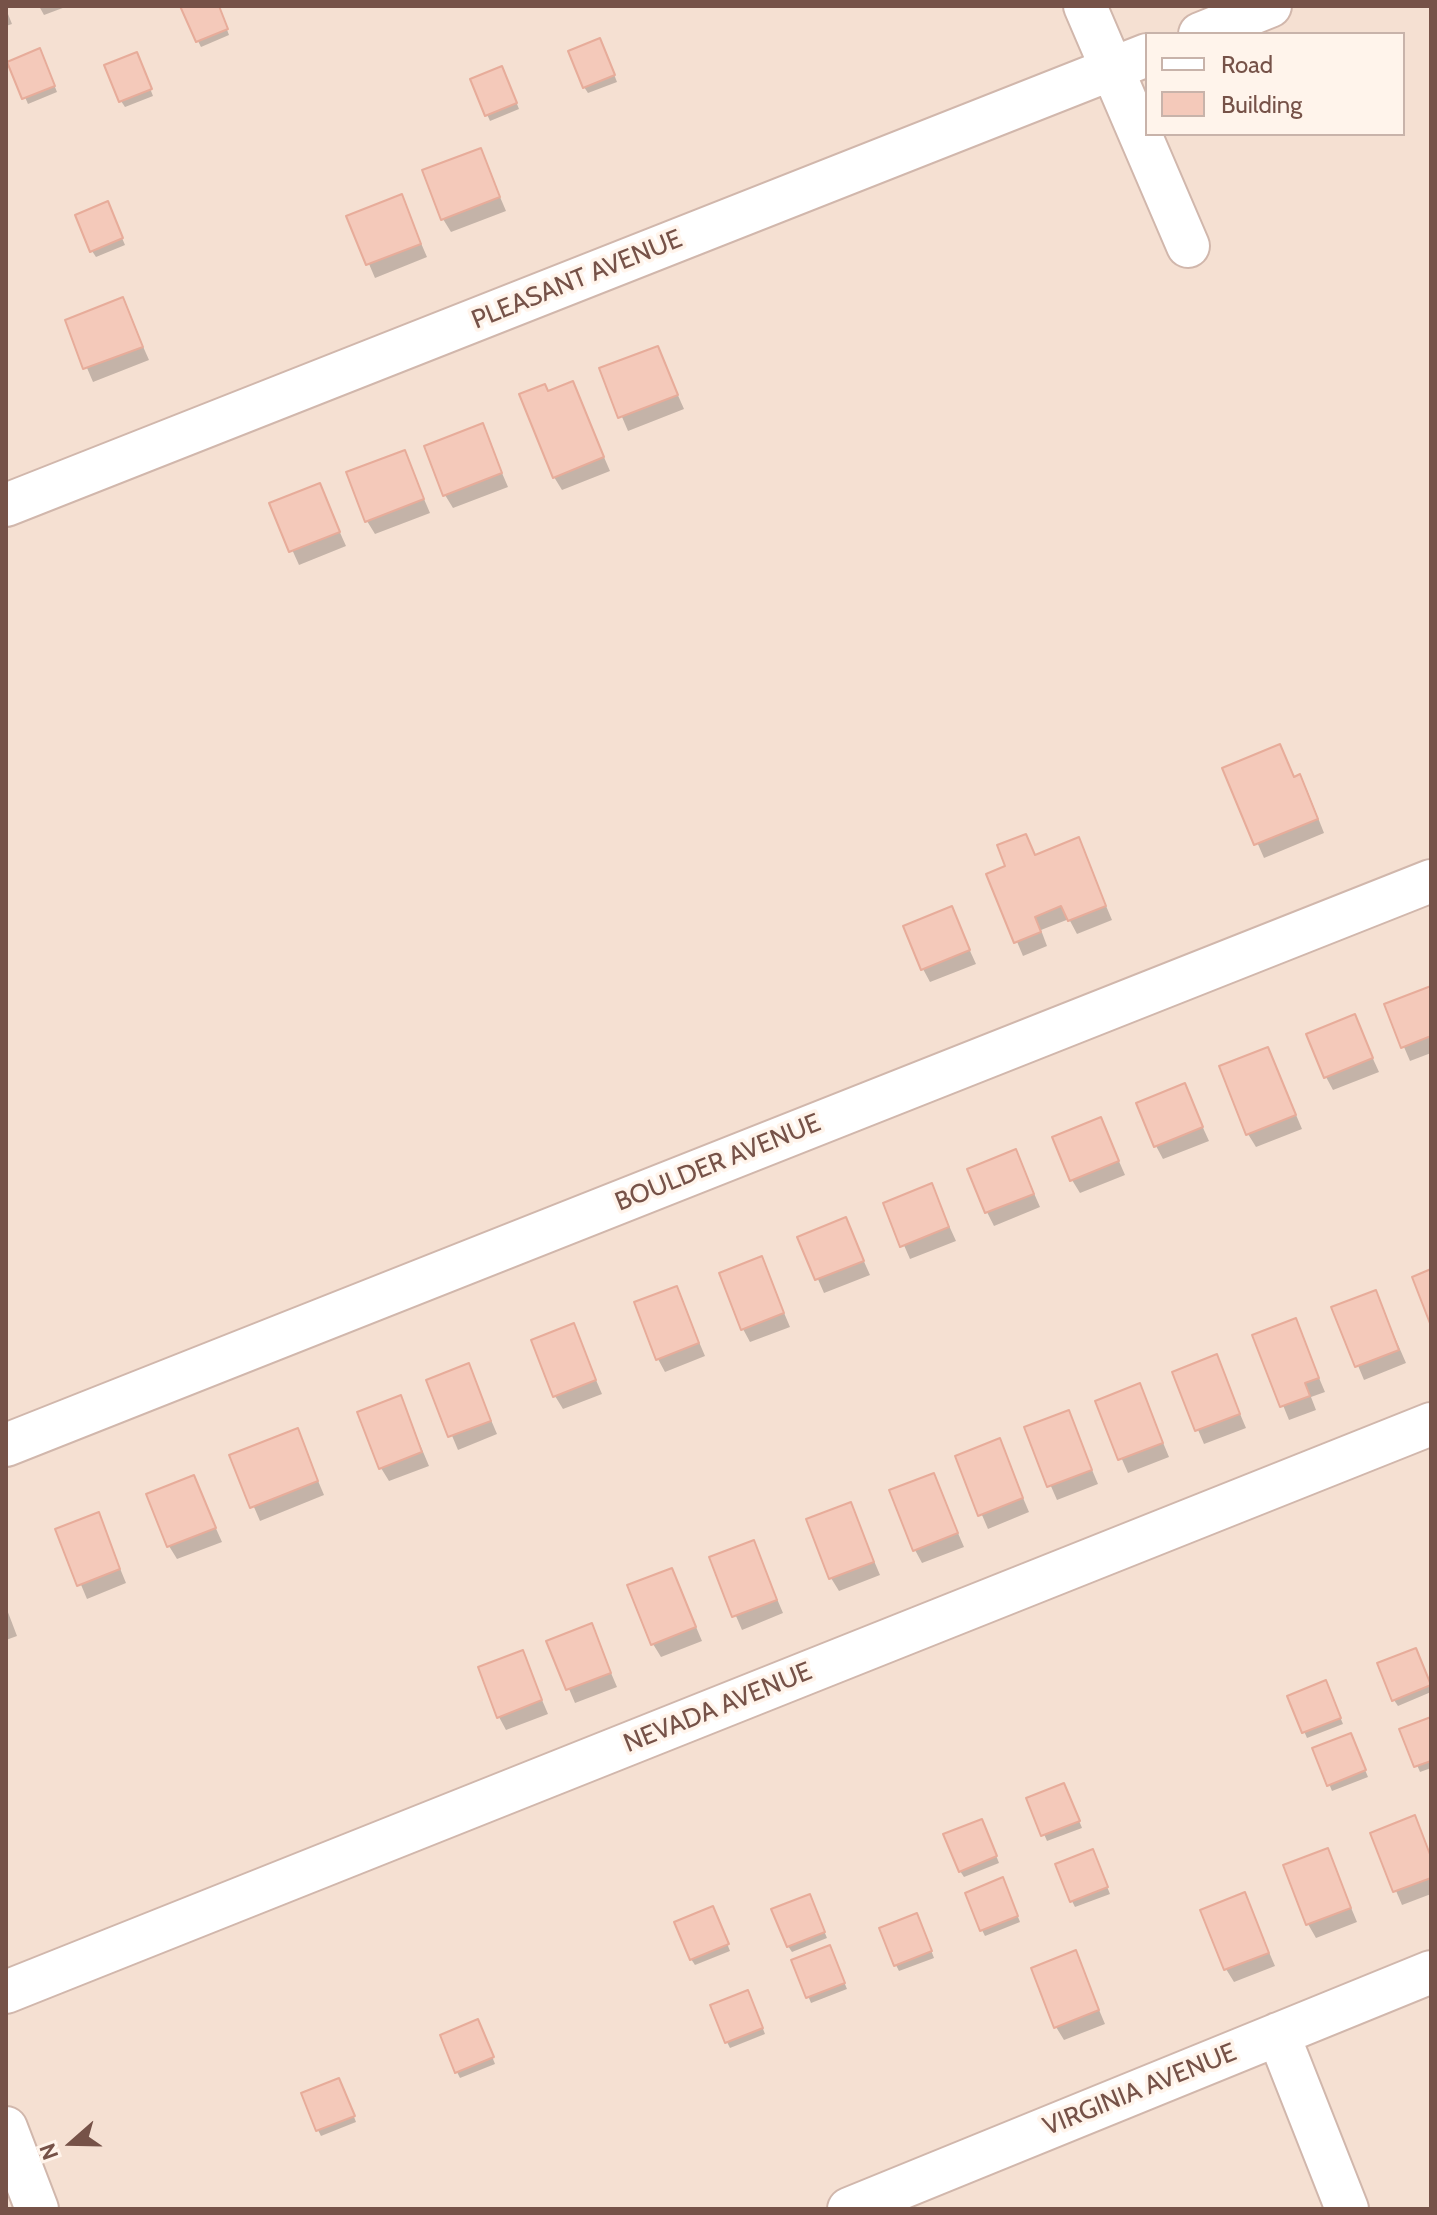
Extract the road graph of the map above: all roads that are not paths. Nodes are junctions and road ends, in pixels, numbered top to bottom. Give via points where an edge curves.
1 (1085, 6) edge
2 (1270, 6) edge
3 (1205, 32) edge
4 (1129, 62) edge
5 (1145, 112) edge
6 (1153, 136) edge
7 (1188, 246) dead end
8 (6, 505) edge
9 (1431, 881) edge
10 (1431, 1424) edge
11 (8, 1439) edge
12 (1431, 1972) edge
13 (6, 1992) edge
14 (1278, 2034) junction
15 (6, 2128) edge
16 (37, 2209) edge
17 (849, 2209) edge
18 (1347, 2209) edge

1 - 4 street
2 - 3 street
4 - 5 street
4 - 8 street, PLEASANT AVENUE
6 - 7 street
9 - 11 street, BOULDER AVENUE
10 - 13 street, NEVADA AVENUE
12 - 14 street, VIRGINIA AVENUE
14 - 17 street, VIRGINIA AVENUE
14 - 18 street
15 - 16 street

